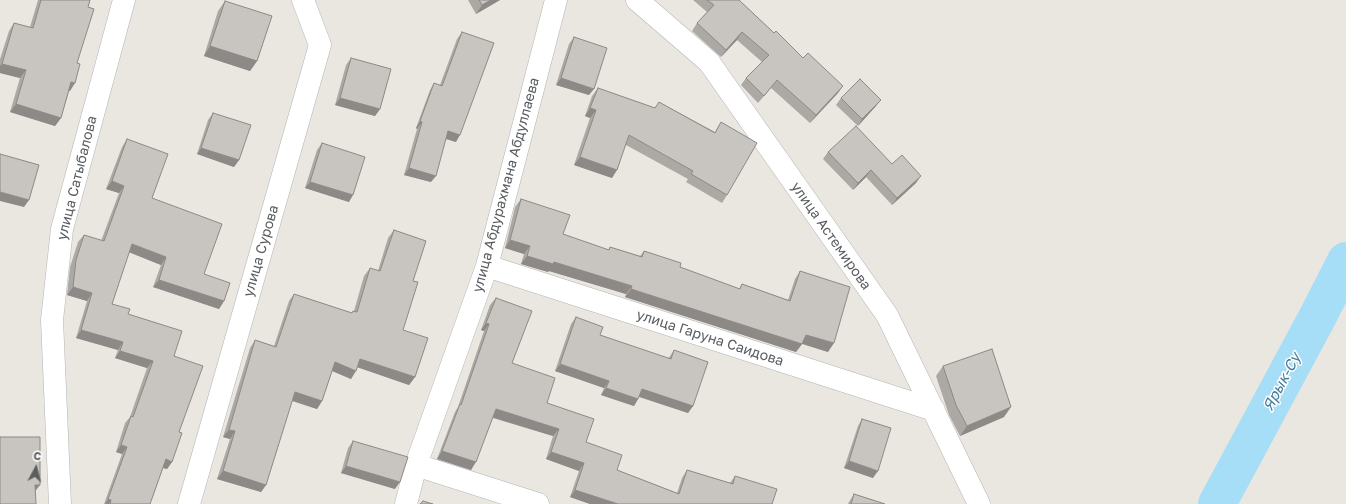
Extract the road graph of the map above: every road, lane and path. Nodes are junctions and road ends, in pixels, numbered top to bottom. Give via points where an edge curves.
1 (124, 0) edge
2 (303, 0) edge
3 (556, 0) edge
4 (637, 0) edge
5 (487, 266) junction
6 (934, 410) junction
7 (416, 465) junction
8 (60, 504) edge
9 (189, 504) edge
10 (406, 504) edge
11 (538, 504) edge
12 (979, 504) edge

1 - 8 street, улица Сатыбалова via 62,229 52,320
2 - 9 street, улица Сурова via 320,45
3 - 5 street, улица Абдурахмана Абдуллаева
4 - 6 street, улица Астемирова via 709,62 887,315
5 - 6 street, улица Гаруна Саидова
5 - 7 street, улица Абдурахмана Абдуллаева
6 - 12 street, улица Астемирова
7 - 10 street, улица Абдурахмана Абдуллаева
7 - 11 street

